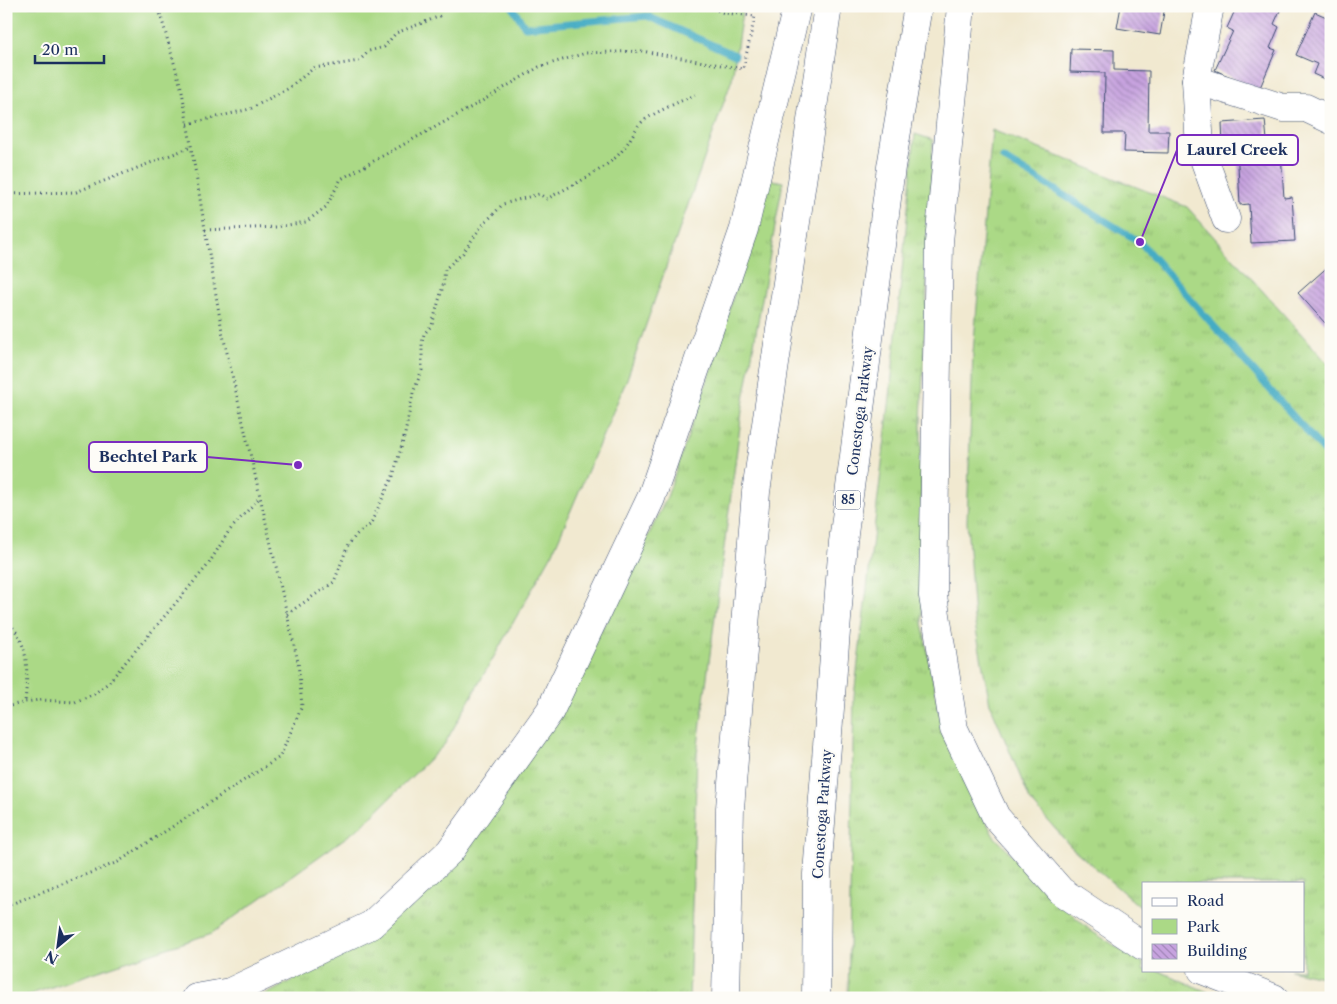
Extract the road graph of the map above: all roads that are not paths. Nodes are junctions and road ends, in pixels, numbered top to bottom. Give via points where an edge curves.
1 (796, 6) edge
2 (828, 6) edge
3 (918, 6) edge
4 (961, 6) edge
5 (1210, 6) edge
6 (1196, 80) junction
7 (1331, 120) edge
8 (1226, 219) dead end
9 (1142, 945) edge
10 (1207, 972) edge
11 (196, 998) edge
12 (726, 998) edge
13 (816, 998) edge
14 (1274, 998) edge

1 - 11 main road via 744,229 651,498 550,711 450,851 371,925 230,992
2 - 12 main road via 756,492 730,808
3 - 13 main road, Conestoga Parkway / 85 via 891,167 843,542 816,874
4 - 9 main road via 939,242 933,596 954,728 996,817 1061,891
5 - 6 main road
6 - 7 main road via 1283,108 1306,108
6 - 8 main road via 1200,148
10 - 14 main road

